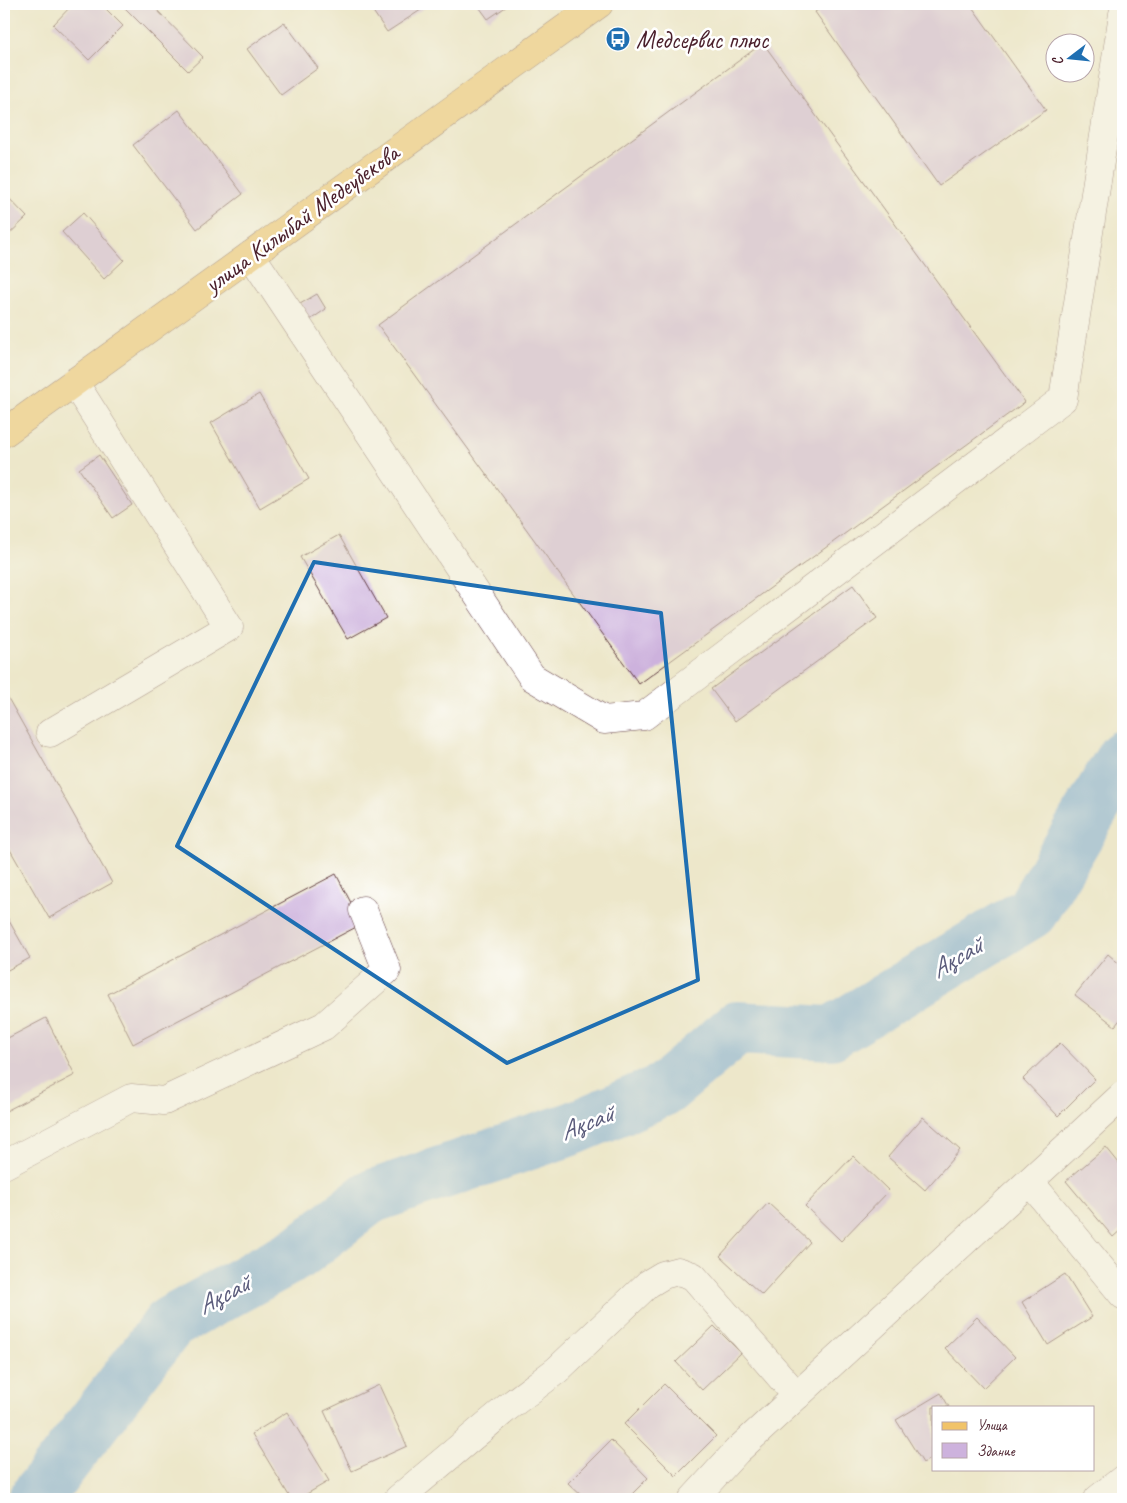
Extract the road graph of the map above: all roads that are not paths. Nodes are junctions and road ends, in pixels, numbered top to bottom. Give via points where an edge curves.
1 (599, 4) edge
2 (1123, 14) edge
3 (251, 255) junction
4 (74, 382) junction
5 (4, 433) edge
6 (50, 733) dead end
7 (363, 910) dead end
8 (1123, 1095) edge
9 (4, 1165) edge
10 (1030, 1182) junction
11 (1123, 1295) edge
12 (797, 1396) junction
13 (1123, 1479) edge
14 (398, 1499) edge
15 (693, 1499) edge
16 (1098, 1499) edge

1 - 3 main road, улица Килыбай Медеубекова
2 - 3 street via 1062,399 644,716 604,720 532,677
3 - 4 main road, улица Килыбай Медеубекова
4 - 5 main road, улица Килыбай Медеубекова
4 - 6 street via 229,627
7 - 9 street via 387,970 324,1026 164,1102 130,1098
8 - 10 street
10 - 11 street
10 - 12 street
12 - 14 street via 693,1276 678,1271 648,1284 557,1370
12 - 15 street via 737,1451
13 - 16 street

